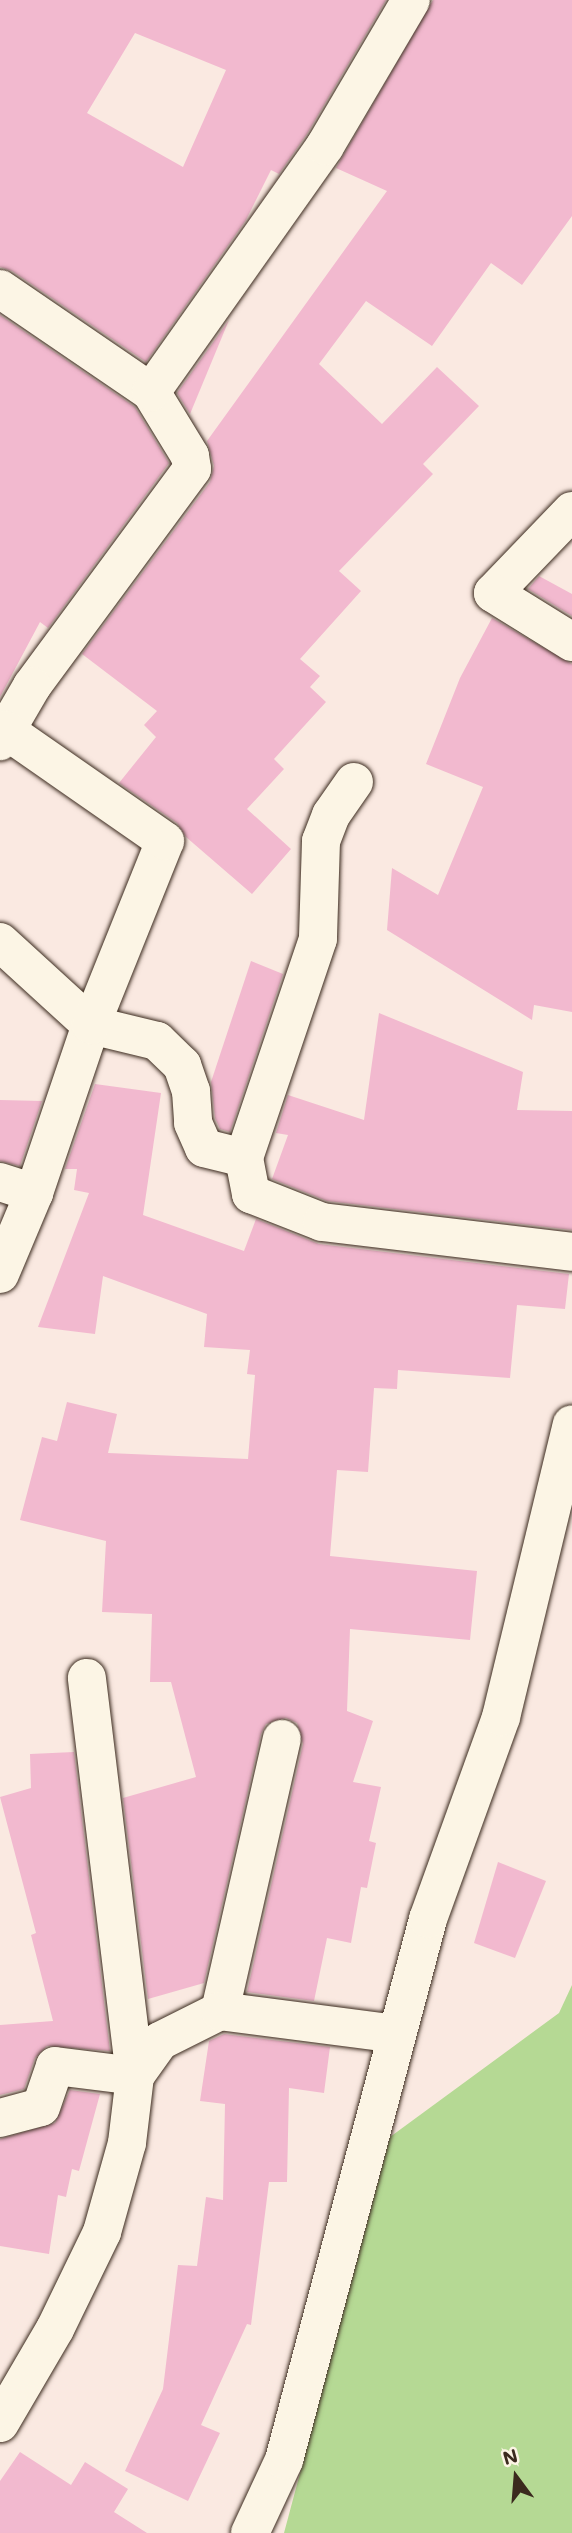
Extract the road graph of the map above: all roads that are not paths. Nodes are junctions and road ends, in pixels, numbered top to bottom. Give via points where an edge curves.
1 (411, 0) edge
2 (0, 289) edge
3 (151, 392) junction
4 (572, 511) edge
5 (572, 642) edge
6 (2, 736) edge
7 (354, 782) dead end
8 (0, 942) edge
9 (90, 1025) junction
10 (244, 1158) junction
11 (17, 1188) edge
12 (572, 1252) edge
13 (0, 1274) edge
14 (572, 1424) edge
15 (87, 1678) dead end
16 (282, 1739) dead end
17 (219, 2011) junction
18 (397, 2034) junction
19 (135, 2076) junction
20 (0, 2118) edge
21 (0, 2423) edge
22 (250, 2533) edge

1 - 3 street via 325,146
2 - 3 street
3 - 6 street via 190,456 192,469
4 - 5 street via 492,593
6 - 9 street via 165,841
7 - 10 street via 331,815 321,841 318,939
8 - 9 street
9 - 10 street via 157,1041 182,1065 191,1091 192,1122 204,1148
9 - 11 street
10 - 12 street via 251,1194 322,1222
11 - 13 street
14 - 18 street via 501,1717 428,1919
15 - 19 street
16 - 17 street
17 - 18 street
17 - 19 street via 160,2041
18 - 22 street via 284,2460
19 - 20 street via 55,2066 41,2107
19 - 21 street via 127,2143 102,2232 55,2329

